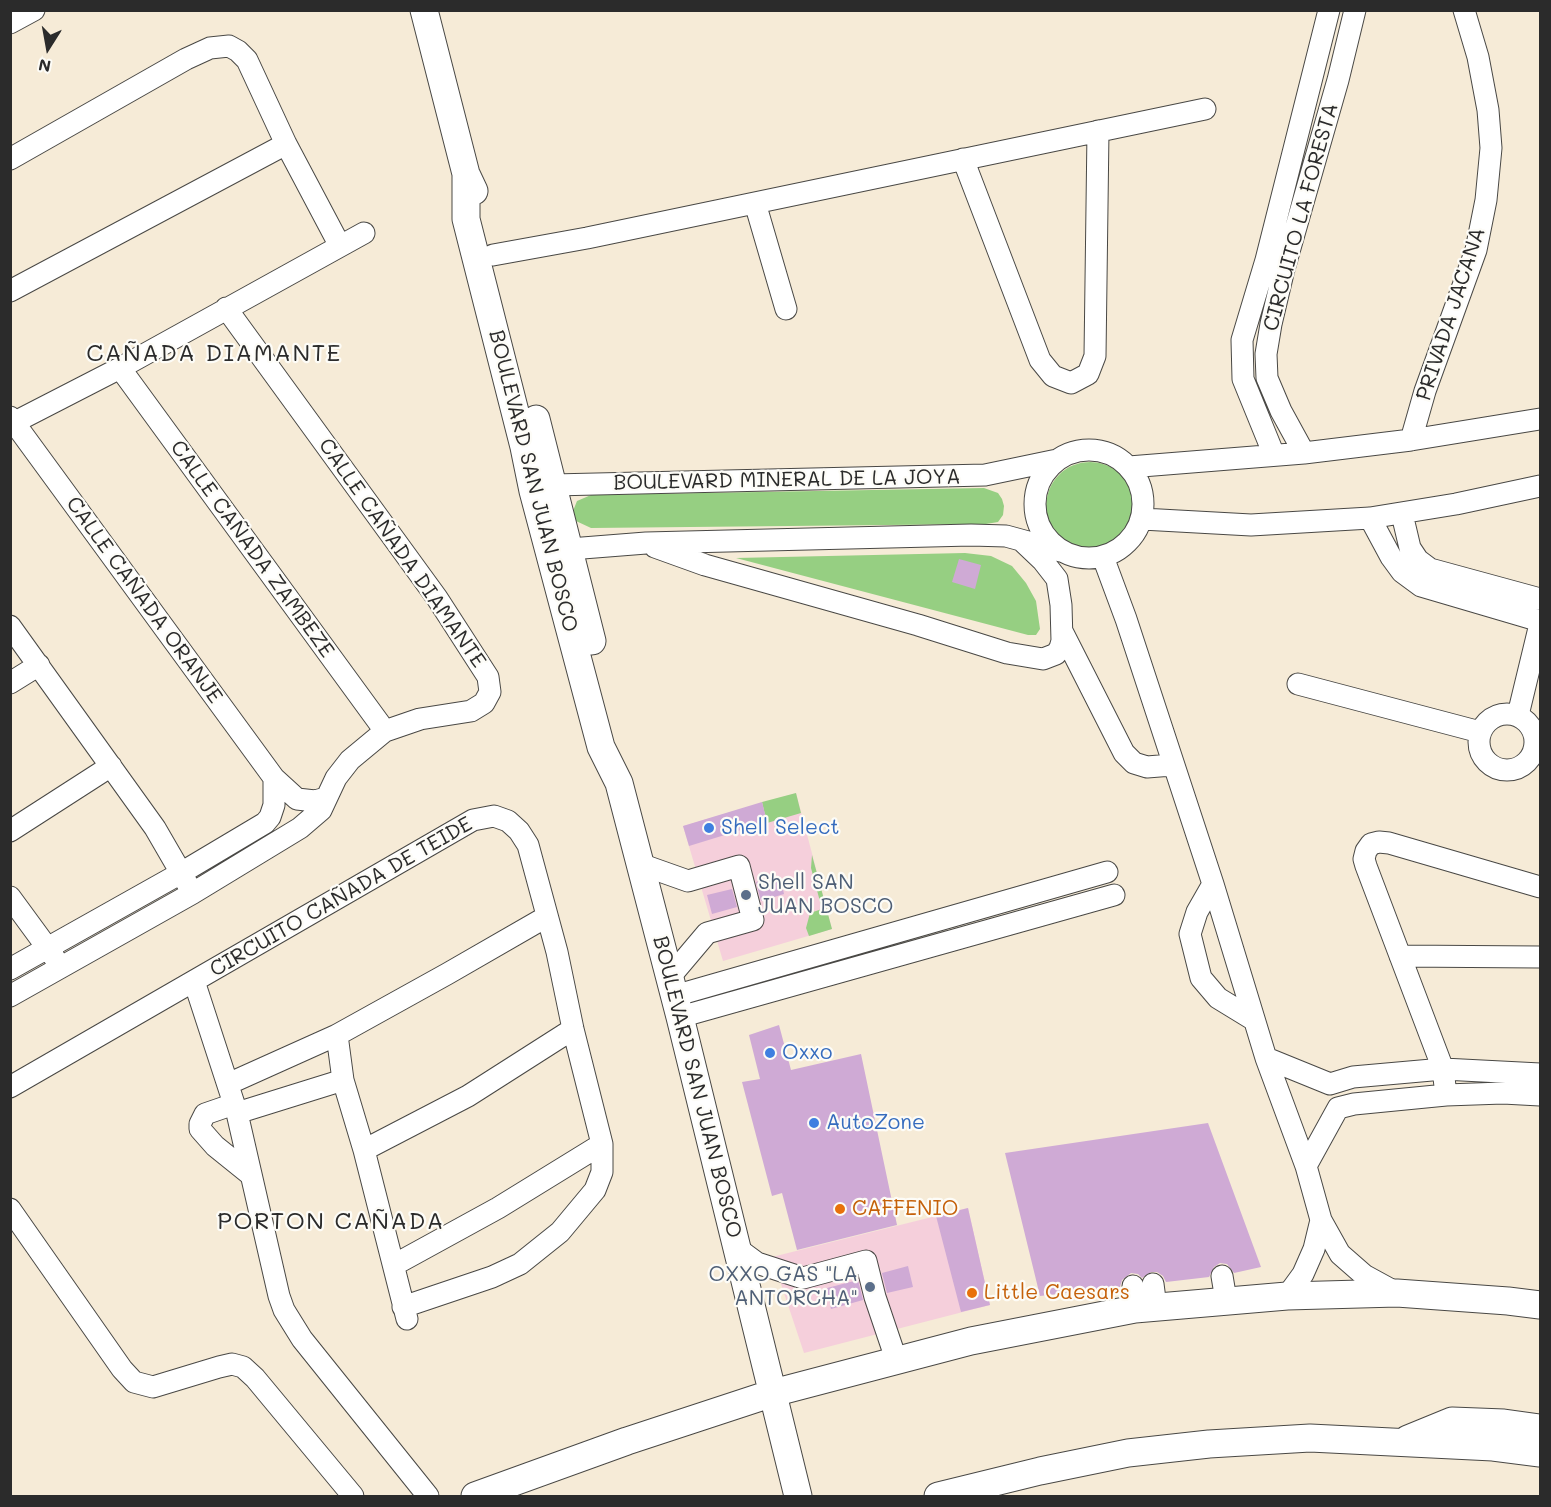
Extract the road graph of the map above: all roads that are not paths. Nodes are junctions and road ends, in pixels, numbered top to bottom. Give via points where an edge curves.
1 (34, 10) edge
2 (424, 10) edge
3 (1329, 10) edge
4 (1355, 10) edge
5 (1464, 10) edge
6 (10, 23) edge
7 (1314, 73) junction
8 (1338, 80) junction
9 (1205, 109) dead end
10 (1098, 131) junction
11 (286, 144) junction
12 (10, 159) edge
13 (963, 159) junction
14 (466, 174) junction
15 (754, 203) junction
16 (364, 233) dead end
17 (340, 246) junction
18 (493, 255) junction
19 (1275, 264) junction
20 (10, 291) edge
21 (226, 308) junction
22 (786, 309) dead end
23 (120, 368) junction
24 (13, 419) edge
25 (1540, 419) edge
26 (1411, 440) junction
27 (1304, 453) junction
28 (1274, 455) junction
29 (1057, 460) junction
30 (1129, 467) junction
31 (1540, 486) edge
32 (543, 488) junction
33 (1402, 514) junction
34 (1370, 518) junction
35 (1142, 519) junction
36 (1022, 541) junction
37 (646, 543) junction
38 (560, 551) junction
39 (1061, 551) junction
40 (1103, 557) junction
41 (1540, 599) edge
42 (1540, 622) edge
43 (10, 626) edge
44 (1063, 633) junction
45 (39, 665) junction
46 (10, 683) edge
47 (1298, 684) dead end
48 (1518, 715) junction
49 (385, 731) junction
50 (1480, 732) junction
51 (1538, 750) edge
52 (1172, 765) junction
53 (111, 766) junction
54 (274, 778) junction
55 (326, 798) junction
56 (10, 831) edge
57 (640, 864) junction
58 (1107, 872) dead end
59 (181, 873) junction
60 (1213, 884) junction
61 (1540, 887) edge
62 (193, 893) junction
63 (1114, 895) dead end
64 (10, 897) edge
65 (546, 917) junction
66 (47, 948) junction
67 (1400, 956) junction
68 (1540, 957) edge
69 (61, 966) junction
70 (10, 969) edge
71 (194, 981) junction
72 (10, 996) edge
73 (674, 997) junction
74 (1254, 1020) junction
75 (573, 1029) junction
76 (337, 1035) junction
77 (1266, 1058) junction
78 (1443, 1070) junction
79 (1540, 1074) edge
80 (343, 1080) junction
81 (1330, 1084) junction
82 (10, 1087) edge
83 (1446, 1095) junction
84 (1540, 1095) edge
85 (233, 1100) junction
86 (1338, 1108) junction
87 (602, 1144) junction
88 (364, 1150) junction
89 (1306, 1166) junction
90 (251, 1176) junction
91 (10, 1209) edge
92 (1321, 1220) junction
93 (738, 1249) junction
94 (394, 1265) junction
95 (1397, 1293) junction
96 (1287, 1296) junction
97 (1508, 1300) junction
98 (1540, 1305) edge
99 (1540, 1321) edge
100 (897, 1362) junction
101 (773, 1393) junction
102 (1540, 1428) edge
103 (1401, 1441) junction
104 (609, 1448) junction
105 (1540, 1453) edge
106 (353, 1497) edge
107 (428, 1497) edge
108 (475, 1497) edge
109 (529, 1497) edge
110 (798, 1497) edge
111 (938, 1497) edge

1 - 6 street
2 - 14 main road, BOULEVARD SAN JUAN BOSCO
3 - 7 street, CIRCUITO LA FORESTA
4 - 8 street, CIRCUITO LA FORESTA
5 - 26 street, PRIVADA JACANA via 1488,110 1491,148 1486,200 1476,250
7 - 8 street
7 - 19 street, CIRCUITO LA FORESTA
8 - 19 street, CIRCUITO LA FORESTA
9 - 10 street
10 - 13 street
10 - 13 street via 1095,356 1088,374 1071,383 1053,376 1040,360
11 - 12 street via 247,60 229,46 219,46 186,58
11 - 17 street
11 - 20 street
13 - 15 street
14 - 18 main road, BOULEVARD SAN JUAN BOSCO via 478,199
14 - 32 main road, BOULEVARD SAN JUAN BOSCO via 466,219 524,447
15 - 18 street
15 - 22 street
16 - 17 street, CALLE CAÑADA ORANJE
17 - 21 street, CALLE CAÑADA ORANJE
18 - 32 main road, BOULEVARD SAN JUAN BOSCO
19 - 27 street, CIRCUITO LA FORESTA via 1267,378
19 - 28 street, CIRCUITO LA FORESTA via 1242,340 1244,379
21 - 23 street, CALLE CAÑADA ORANJE
21 - 49 street, CALLE CAÑADA DIAMANTE via 374,509 489,677 490,692 478,708 420,718
23 - 24 street, CALLE CAÑADA ORANJE
23 - 49 street, CALLE CAÑADA ZAMBEZE
24 - 54 street, CALLE CAÑADA ORANJE
25 - 26 street
26 - 27 street
27 - 28 street
28 - 30 street
29 - 30 street via 1086,450 1102,451
29 - 32 street, BOULEVARD MINERAL DE LA JOYA via 985,475
29 - 39 street via 1038,484 1034,499 1040,529
30 - 35 street via 1144,501
31 - 33 street
32 - 38 main road, BOULEVARD SAN JUAN BOSCO
32 - 38 street via 549,501 548,521
33 - 34 street
33 - 41 street via 1410,548 1430,569
34 - 35 street via 1251,525
34 - 42 street via 1402,572 1421,586
35 - 40 street via 1120,549
36 - 37 street via 1006,536 971,535
36 - 39 street
36 - 44 street via 1057,579
37 - 38 street
37 - 44 street via 705,565 1029,658 1043,659 1056,654
38 - 57 main road, BOULEVARD SAN JUAN BOSCO via 619,744 619,783
39 - 40 street via 1074,558
40 - 52 street
42 - 48 street
43 - 45 street
44 - 52 street via 1124,753 1134,763 1147,767
45 - 46 street
45 - 53 street
47 - 50 street
48 - 50 street via 1503,714 1489,720
48 - 51 street via 1529,723
49 - 55 street, CALLE CAÑADA DIAMANTE via 350,760
50 - 51 street via 1483,758 1493,767 1506,771 1519,768
52 - 60 street
53 - 56 street
53 - 59 street
54 - 55 street, CALLE CAÑADA ORANJE via 297,799
54 - 59 street via 270,817
55 - 62 street, CALLE CAÑADA DIAMANTE via 321,810 300,828
57 - 73 main road, BOULEVARD SAN JUAN BOSCO
57 - 73 street via 688,881 739,866 753,920 707,933
58 - 73 street
59 - 62 street
59 - 66 street
60 - 74 street
60 - 74 street via 1197,912 1191,934 1201,978 1218,998
61 - 67 street via 1366,837 1366,866
62 - 69 street, CALLE CAÑADA DIAMANTE
63 - 73 street
64 - 66 street
65 - 71 street, CIRCUITO CAÑADA DE TEIDE via 528,845 508,821 483,817
65 - 75 street, CIRCUITO CAÑADA DE TEIDE
65 - 76 street
66 - 69 street
66 - 70 street
67 - 68 street
67 - 78 street
69 - 72 street, CALLE CAÑADA DIAMANTE
71 - 82 street, CIRCUITO CAÑADA DE TEIDE
71 - 85 street, CIRCUITO CAÑADA DE TEIDE
73 - 93 main road, BOULEVARD SAN JUAN BOSCO
74 - 77 street
75 - 87 street, CIRCUITO CAÑADA DE TEIDE
75 - 88 street via 468,1096
76 - 80 street, CIRCUITO CAÑADA DE TEIDE
76 - 85 street
77 - 81 street
77 - 89 street
78 - 79 street
78 - 81 street via 1353,1077
78 - 83 street
80 - 85 street
80 - 88 street, CIRCUITO CAÑADA DE TEIDE
81 - 86 street
83 - 84 street
83 - 86 street
85 - 90 street, CIRCUITO CAÑADA DE TEIDE
85 - 90 street via 205,1114 200,1129
86 - 89 street
87 - 94 street via 498,1208
87 - 94 street, CIRCUITO CAÑADA DE TEIDE via 600,1181 587,1201 560,1232 512,1269 406,1313
88 - 94 street, CIRCUITO CAÑADA DE TEIDE
89 - 92 street
90 - 107 street, CIRCUITO CAÑADA DE TEIDE via 279,1296 291,1323
91 - 106 street via 134,1382 153,1387 237,1365 249,1372
92 - 95 street via 1341,1254 1364,1275
92 - 96 street via 1303,1274
93 - 100 street via 757,1263 803,1278 866,1261
93 - 101 main road, BOULEVARD SAN JUAN BOSCO
95 - 96 main road
95 - 97 main road
96 - 100 main road via 1224,1288 1144,1296
97 - 98 main road
97 - 99 main road
100 - 101 main road
101 - 104 main road
101 - 110 main road, BOULEVARD SAN JUAN BOSCO
102 - 103 main road via 1452,1421
103 - 105 main road
103 - 111 main road via 1310,1438 1209,1444 1040,1470
104 - 108 main road
104 - 109 main road via 576,1478

